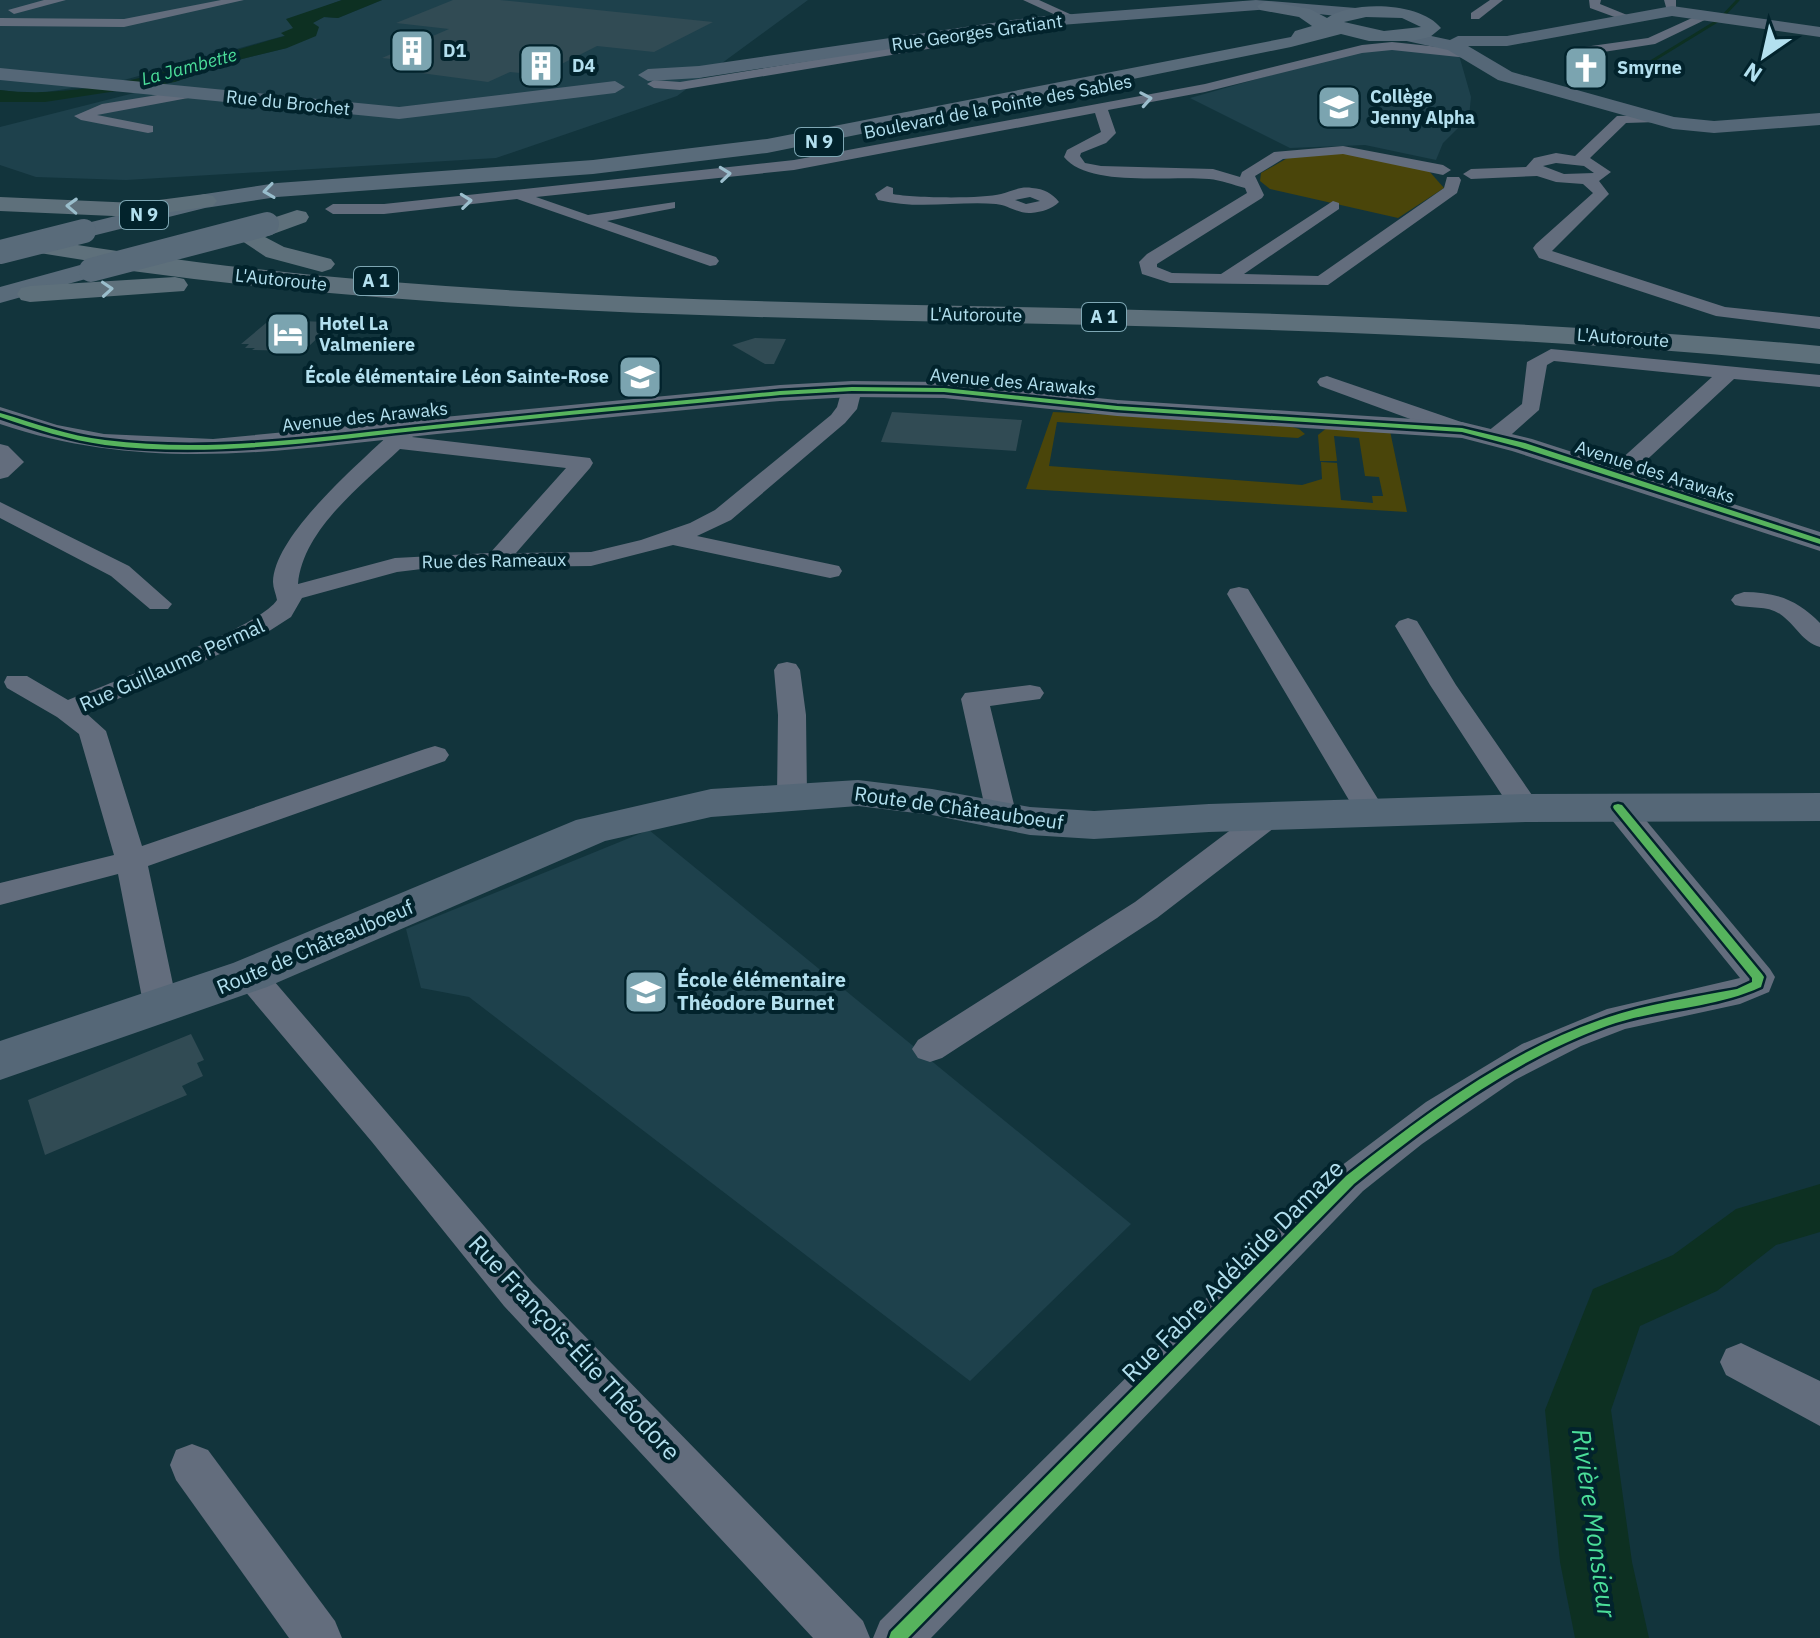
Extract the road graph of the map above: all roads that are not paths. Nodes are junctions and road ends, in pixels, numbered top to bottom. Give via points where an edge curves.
1 (60, 0) edge
2 (238, 0) edge
3 (1029, 0) edge
4 (1497, 0) edge
5 (1596, 1) edge
6 (1256, 6) junction
7 (1671, 6) edge
8 (1356, 13) junction
9 (1475, 16) dead end
10 (1707, 16) junction
11 (1, 19) edge
12 (1076, 19) junction
13 (1631, 19) junction
14 (1338, 22) junction
15 (1820, 32) edge
16 (990, 35) dead end
17 (1368, 35) junction
18 (1408, 36) junction
19 (1449, 37) junction
20 (1584, 51) dead end
21 (1184, 63) junction
22 (0, 74) edge
23 (654, 80) junction
24 (194, 93) junction
25 (1593, 102) junction
26 (1102, 113) junction
27 (1652, 119) junction
28 (1820, 119) edge
29 (1615, 123) junction
30 (148, 129) dead end
31 (1579, 160) junction
32 (1257, 167) junction
33 (1086, 168) junction
34 (1538, 171) junction
35 (1213, 174) junction
36 (1448, 175) junction
37 (1586, 179) junction
38 (1251, 185) junction
39 (301, 187) junction
40 (887, 191) dead end
41 (515, 196) junction
42 (205, 201) junction
43 (376, 201) junction
44 (0, 204) edge
45 (669, 205) dead end
46 (1333, 206) dead end
47 (333, 209) junction
48 (297, 217) joint
49 (585, 220) junction
50 (84, 231) junction
51 (265, 232) junction
52 (22, 241) edge
53 (136, 258) junction
54 (710, 261) dead end
55 (88, 271) junction
56 (1225, 279) junction
57 (431, 280) junction
58 (1, 289) edge
59 (387, 292) junction
60 (30, 294) dead end
61 (597, 297) junction
62 (1820, 323) edge
63 (1820, 344) edge
64 (1820, 355) edge
65 (1727, 374) junction
66 (1820, 381) edge
67 (1327, 382) dead end
68 (852, 389) junction
69 (0, 415) edge
70 (1462, 430) junction
71 (402, 436) junction
72 (1495, 437) junction
73 (0, 451) edge
74 (0, 472) edge
75 (1616, 476) junction
76 (0, 509) edge
77 (672, 538) junction
78 (1820, 542) edge
79 (498, 559) junction
80 (830, 571) dead end
81 (290, 594) junction
82 (1239, 594) dead end
83 (1744, 600) dead end
84 (159, 604) dead end
85 (1408, 626) dead end
86 (1820, 639) edge
87 (787, 670) dead end
88 (17, 682) dead end
89 (1030, 693) dead end
90 (67, 711) junction
91 (435, 755) dead end
92 (792, 796) junction
93 (1618, 807) junction
94 (1820, 807) edge
95 (1526, 808) junction
96 (1371, 812) junction
97 (1002, 817) junction
98 (1268, 817) junction
99 (131, 861) junction
100 (0, 894) edge
101 (250, 975) junction
102 (161, 1008) junction
103 (930, 1049) dead end
104 (0, 1061) edge
105 (1741, 1362) dead end
106 (1820, 1406) edge
107 (192, 1465) dead end
108 (318, 1638) edge
109 (846, 1638) edge
110 (897, 1638) edge

1 - 11 street
2 - 11 street via 124,23
3 - 12 street
4 - 9 street
5 - 13 street via 1594,6
6 - 8 main road via 1289,4
6 - 12 main road, Rue Georges Gratiant
6 - 14 main road via 1306,9
6 - 21 main road via 1312,16 1322,26
7 - 10 main road
7 - 13 main road
8 - 14 main road, N 9
8 - 19 main road, N 9 via 1388,13
10 - 15 main road
10 - 20 street via 1651,41
12 - 23 main road, Rue Georges Gratiant
13 - 19 main road via 1507,41
14 - 17 main road, N 9
14 - 21 main road, N 9 via 1323,35
16 - 23 street via 680,86
17 - 18 main road, N 9
17 - 43 main road, N 9 via 780,149
18 - 19 main road
18 - 19 main road, N 9
19 - 25 main road via 1505,76
26 -> 19 street, Boulevard de la Pointe des Sables via 1362,49
21 - 39 main road, N 9 via 718,154
22 - 24 main road, Rue du Brochet
23 - 24 main road, Rue du Brochet via 635,88 611,84 399,113
24 - 30 street via 81,116
25 - 27 main road
25 - 29 street
26 - 33 street via 1109,133 1072,153
41 -> 26 street, Boulevard de la Pointe des Sables via 794,165 1072,112
27 - 28 main road via 1714,127
27 - 29 street
29 - 31 street via 1614,130
31 - 34 street via 1539,161 1534,164
31 - 37 street via 1603,172
32 - 35 street
32 - 36 street via 1286,154 1343,150
32 - 38 street via 1247,175
33 - 35 street
33 - 40 street via 1037,193 1004,199 901,202 884,197
34 - 36 street
34 - 37 street
35 - 38 street
36 - 56 street via 1451,190 1322,281
37 - 62 street via 1601,194 1542,248 1545,254 1723,312
38 - 56 street via 1254,197 1148,262 1148,270 1160,276
39 -> 42 main road, N 9
39 - 43 main road via 372,186 390,191
47 -> 41 street, Boulevard de la Pointe des Sables via 363,211
41 - 49 street, Boulevard de la Pointe des Sables
42 -> 44 highway via 136,210
42 - 50 main road, N 9
43 - 47 main road, N 9
45 - 49 street
46 - 56 street
47 - 48 main road, N 9
48 - 51 highway
49 - 54 street, Boulevard de la Pointe des Sables
50 - 52 main road, bridge
50 - 57 highway via 166,219 198,222 258,254 295,265
51 - 55 main road, N 9, bridge via 190,244
51 - 57 highway via 328,265
52 - 53 highway, L'Autoroute / A 1
53 - 59 highway, L'Autoroute / A 1
53 - 61 highway, L'Autoroute / A 1
55 - 58 main road
55 - 58 highway
57 - 61 highway
60 -> 59 highway via 230,283
59 - 64 highway, L'Autoroute / A 1 via 648,308 1447,326
61 - 63 highway, L'Autoroute / A 1 via 1446,316
65 - 66 street
65 - 72 street via 1551,355 1537,362 1532,406
65 - 75 street
67 - 70 street
68 - 70 street, Avenue des Arawaks via 944,390 1310,427
68 - 71 street, Avenue des Arawaks
68 - 77 street, Rue des Rameaux via 838,419 744,500
69 - 71 street, Avenue des Arawaks via 60,436 134,444
70 - 72 street, Avenue des Arawaks
71 - 79 street via 582,463
71 - 81 street via 304,534 289,564 285,585
72 - 75 street, Avenue des Arawaks
73 - 74 street via 13,462
75 - 78 street, Avenue des Arawaks
76 - 84 street via 120,571
77 - 79 street, Rue des Rameaux via 591,559
77 - 80 street
79 - 81 street, Rue des Rameaux via 395,565
81 - 90 street, Rue Guillaume Permal via 288,606 263,626
82 - 96 street
83 - 86 street via 1783,603
85 - 95 street
87 - 92 street
88 - 90 street
89 - 97 street via 975,699
90 - 99 street, Rue Guillaume Permal via 92,731
91 - 99 street
92 - 97 main road, Route de Châteauboeuf via 858,793
92 - 101 main road, Route de Châteauboeuf via 711,803 592,830
93 - 94 main road, Route de Châteauboeuf
93 - 95 main road, Route de Châteauboeuf
93 - 110 street, Rue Fabre Adélaïde Damaze via 1758,977 1757,984 1604,1022 1514,1064 1426,1119 1350,1180
95 - 96 main road, Route de Châteauboeuf
96 - 98 main road, Route de Châteauboeuf
97 - 98 main road, Route de Châteauboeuf via 1094,825
98 - 103 street via 1146,910
99 - 100 street
99 - 102 street, Rue Guillaume Permal
101 - 102 main road, Route de Châteauboeuf
101 - 109 street, Rue François-Élie Théodore via 518,1294
102 - 104 main road, Route de Châteauboeuf
105 - 106 street
107 - 108 street

